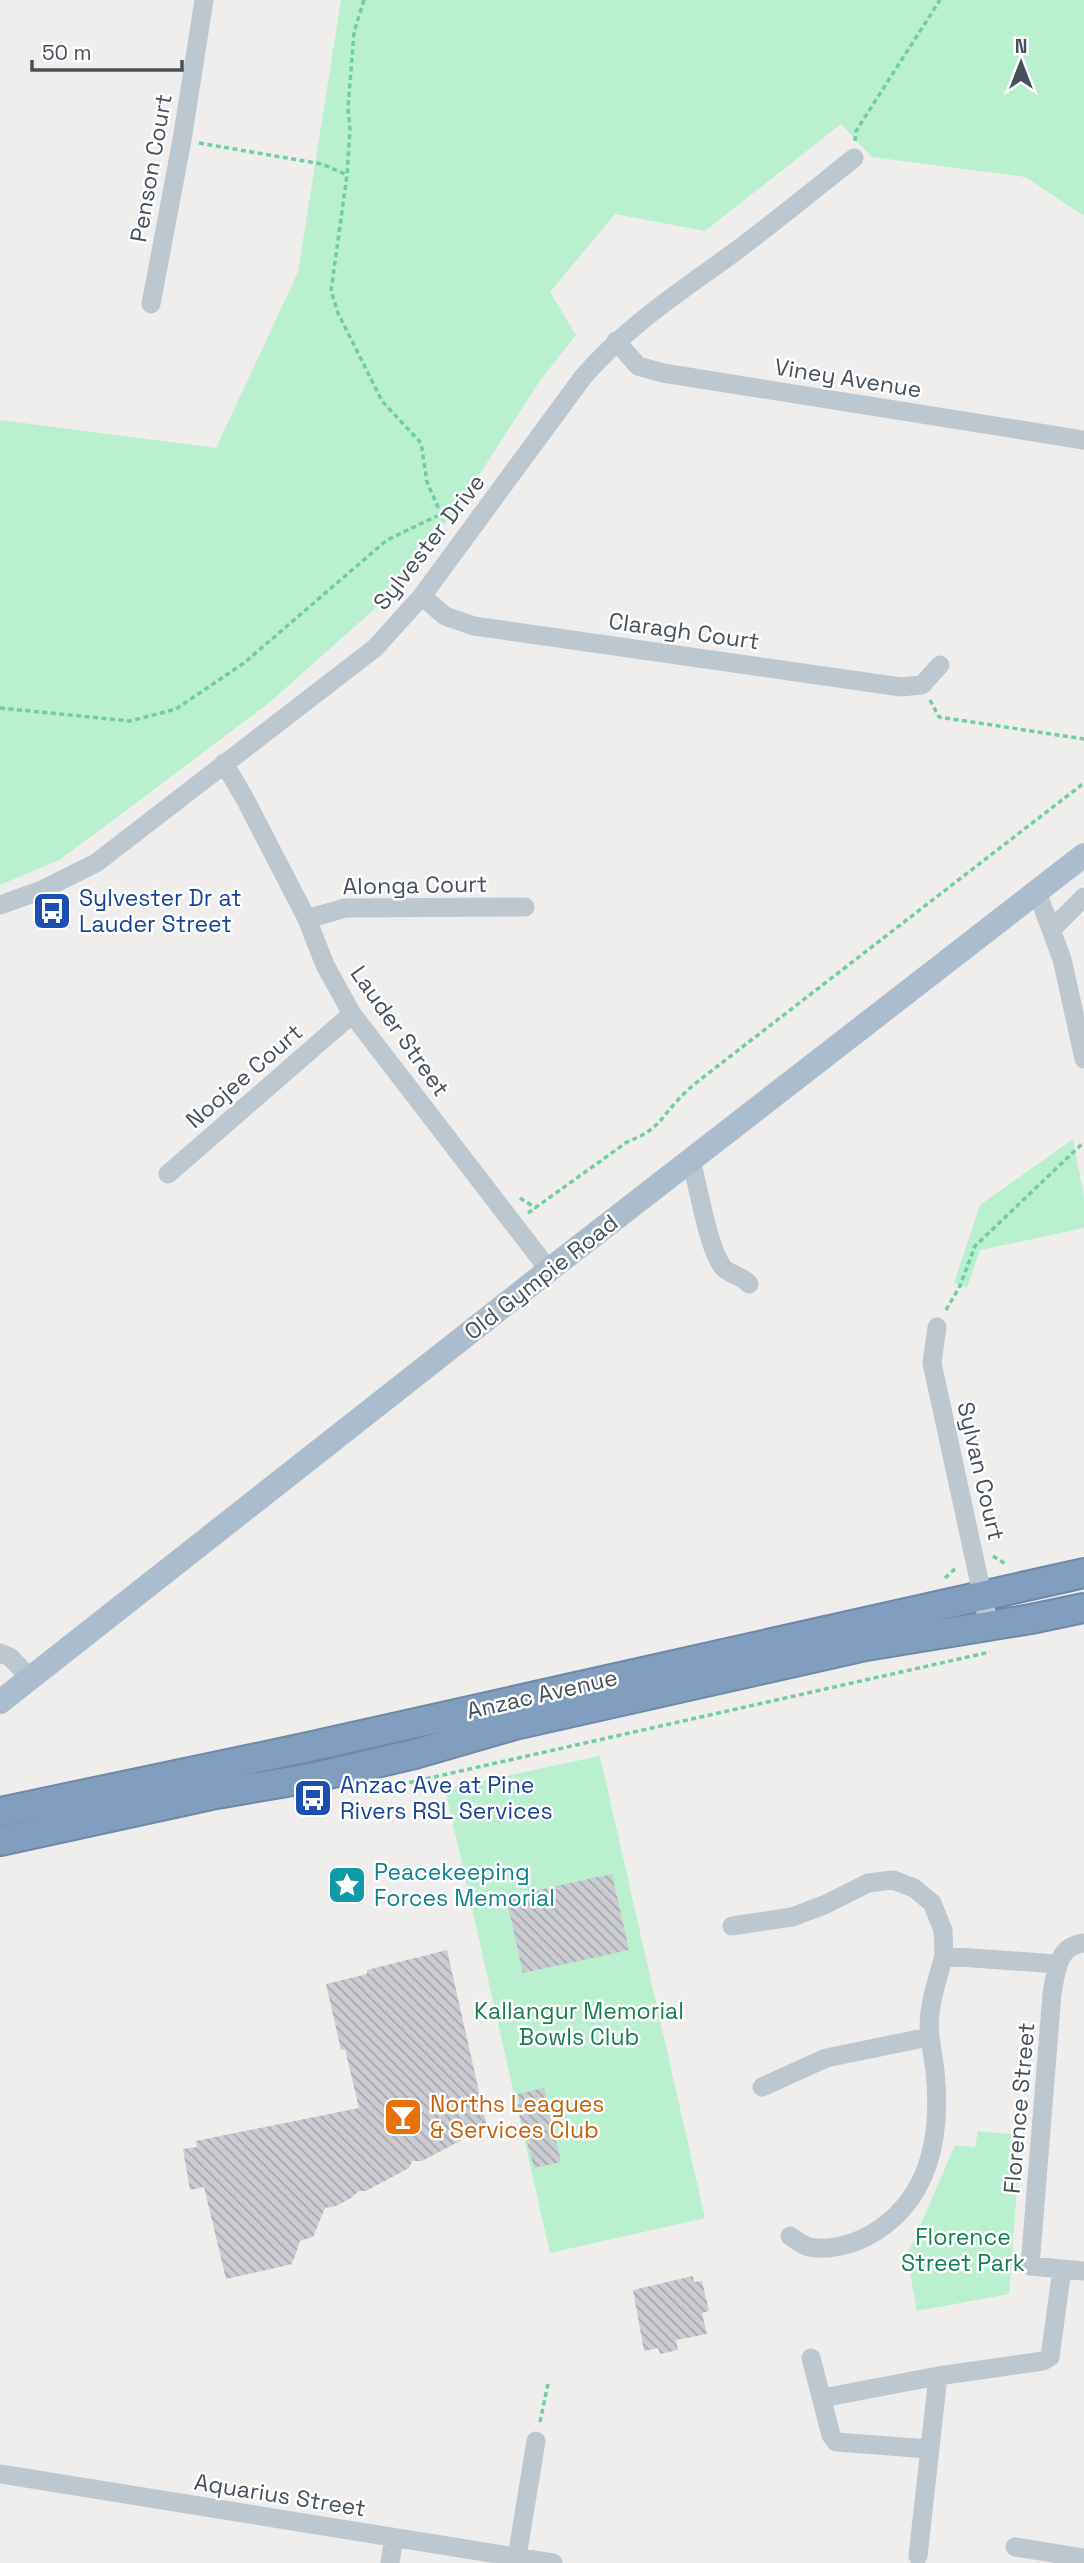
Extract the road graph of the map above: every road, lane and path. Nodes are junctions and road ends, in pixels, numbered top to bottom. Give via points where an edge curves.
1 (204, 0) edge
2 (364, 0) edge
3 (940, 0) edge
4 (182, 140) junction
5 (855, 158) joint
6 (347, 175) junction
7 (151, 304) dead end
8 (617, 341) junction
9 (1084, 440) edge
10 (441, 514) junction
11 (470, 533) junction
12 (422, 596) junction
13 (940, 665) dead end
14 (922, 685) junction
15 (0, 708) edge
16 (1084, 739) edge
17 (224, 763) junction
18 (1084, 783) edge
19 (1084, 855) edge
20 (1037, 892) junction
21 (1084, 897) edge
22 (0, 905) edge
23 (525, 907) dead end
24 (307, 919) junction
25 (1052, 929) junction
26 (352, 1014) junction
27 (1084, 1059) edge
28 (1084, 1142) edge
29 (691, 1160) junction
30 (167, 1174) dead end
31 (517, 1195) dead end
32 (536, 1209) junction
33 (513, 1224) junction
34 (549, 1270) junction
35 (749, 1284) dead end
36 (937, 1327) joint
37 (1084, 1573) edge
38 (983, 1596) junction
39 (1084, 1608) edge
40 (996, 1638) junction
41 (0, 1653) edge
42 (30, 1678) junction
43 (0, 1702) edge
44 (408, 1724) junction
45 (415, 1754) junction
46 (368, 1791) dead end
47 (0, 1812) edge
48 (0, 1841) edge
49 (732, 1926) dead end
50 (1084, 1943) edge
51 (944, 1956) junction
52 (1057, 1964) junction
53 (929, 2037) junction
54 (762, 2087) dead end
55 (790, 2236) dead end
56 (1062, 2269) junction
57 (1084, 2271) edge
58 (811, 2357) dead end
59 (938, 2376) junction
60 (548, 2385) dead end
61 (822, 2398) junction
62 (536, 2441) joint
63 (929, 2449) junction
64 (0, 2474) edge
65 (394, 2538) junction
66 (1014, 2547) dead end
67 (918, 2556) dead end
68 (517, 2557) junction
69 (1084, 2558) edge
70 (390, 2563) edge
71 (553, 2563) edge

1 - 4 street, Penson Court
2 - 6 path via 354,32
3 - 5 path via 856,131
4 - 6 path via 322,164
4 - 7 street, Penson Court
5 - 8 street, Sylvester Drive
6 - 10 path via 331,291 382,401 421,443 427,482
8 - 9 street, Viney Avenue via 638,366 663,373
8 - 11 street, Sylvester Drive via 583,377
10 - 11 path
10 - 15 path via 387,540 244,663 176,709 130,721
11 - 12 street, Sylvester Drive
12 - 14 street, Claragh Court via 445,616 474,626 901,687
12 - 17 street, Sylvester Drive via 375,648
13 - 14 street
14 - 16 path via 939,718
17 - 22 street, Sylvester Drive via 96,863
17 - 24 street, Lauder Street
18 - 32 path via 719,1065 644,1135 627,1142
19 - 20 main road, Old Gympie Road
20 - 25 street
20 - 29 main road, Old Gympie Road
21 - 25 street
23 - 24 street, Alonga Court via 345,908
24 - 26 street, Lauder Street
25 - 27 street
26 - 30 street, Noojee Court
26 - 33 street, Lauder Street
28 - 36 path via 975,1246
29 - 34 main road, Old Gympie Road
29 - 35 street via 716,1254 724,1269
31 - 32 path
32 - 33 path
33 - 34 street, Lauder Street
34 - 42 main road, Old Gympie Road
36 - 38 street, Sylvan Court via 932,1363
37 - 38 highway, Anzac Avenue
38 - 40 street, Sylvan Court
38 - 44 highway, Anzac Avenue
39 - 40 highway, Anzac Avenue
40 - 45 highway, Anzac Avenue via 866,1646 515,1725
40 - 46 path
41 - 42 street
42 - 43 main road, Old Gympie Road
44 - 45 highway
44 - 47 highway, Anzac Avenue
45 - 48 highway, Anzac Avenue
49 - 51 street via 792,1917 868,1883 892,1880 914,1888 932,1903 943,1930
50 - 52 street via 1064,1952
51 - 52 street
51 - 53 street via 930,2012
52 - 56 street, Florence Street via 1030,2266
53 - 54 street via 826,2058
53 - 55 street via 936,2126 919,2188 881,2229 855,2242 808,2247
56 - 57 street
56 - 59 street via 1050,2357
58 - 61 street
59 - 61 street
59 - 63 street
60 - 62 path
61 - 63 street via 836,2442
62 - 68 street
63 - 67 street
64 - 65 street, Aquarius Street
65 - 68 street, Aquarius Street
65 - 70 street
66 - 69 street
68 - 71 street, Aquarius Street

